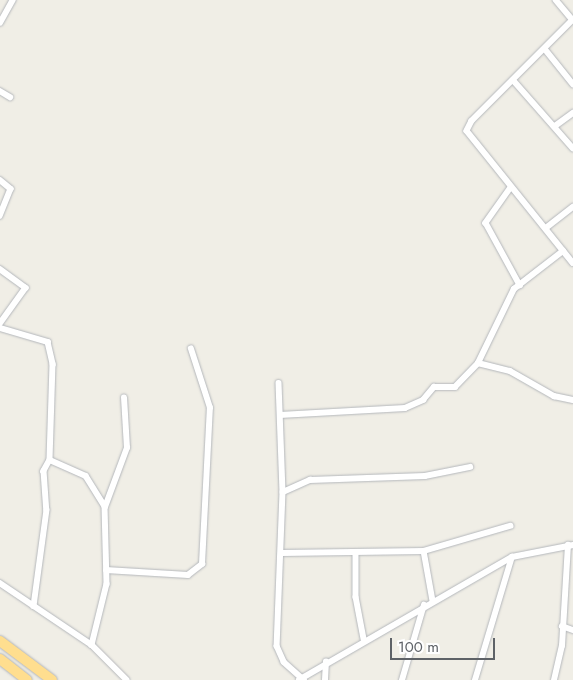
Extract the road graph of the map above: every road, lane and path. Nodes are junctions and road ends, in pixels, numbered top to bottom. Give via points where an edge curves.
1 (13, 0) edge
2 (556, 0) edge
3 (573, 20) edge
4 (0, 23) edge
5 (545, 49) junction
6 (515, 82) junction
7 (573, 84) edge
8 (0, 91) edge
9 (10, 97) dead end
10 (573, 113) edge
11 (555, 126) junction
12 (573, 148) edge
13 (0, 180) edge
14 (510, 189) junction
15 (573, 207) edge
16 (0, 216) edge
17 (546, 228) junction
18 (563, 251) junction
19 (573, 263) edge
20 (0, 269) edge
21 (520, 285) junction
22 (0, 326) edge
23 (191, 349) dead end
24 (478, 363) junction
25 (279, 382) dead end
26 (124, 398) dead end
27 (573, 400) edge
28 (280, 415) junction
29 (50, 460) junction
30 (470, 467) dead end
31 (283, 492) junction
32 (105, 507) junction
33 (510, 526) dead end
34 (570, 545) edge
35 (424, 551) junction
36 (282, 553) junction
37 (356, 553) junction
38 (512, 557) junction
39 (106, 570) junction
40 (0, 582) edge
41 (433, 600) junction
42 (424, 605) junction
43 (34, 606) junction
44 (562, 626) junction
45 (573, 630) edge
46 (364, 639) junction
47 (0, 640) edge
48 (92, 645) junction
49 (0, 659) edge
50 (326, 662) junction
51 (301, 679) edge
52 (27, 680) edge
53 (52, 680) edge
54 (127, 680) edge
55 (325, 680) edge
56 (402, 680) edge
57 (474, 680) edge
58 (554, 680) edge

1 - 4 street
2 - 3 street
3 - 5 street
5 - 6 street
5 - 7 street
6 - 11 street
6 - 14 street via 472,121 467,131
8 - 9 street
10 - 11 street
11 - 12 street
13 - 16 street via 11,188
14 - 17 street
14 - 21 street via 486,223
15 - 17 street
17 - 18 street
18 - 19 street
18 - 21 street
20 - 22 street via 26,288
21 - 24 street
22 - 29 street via 48,342 51,348 55,398 49,422
23 - 39 street via 210,408 202,564 188,575
24 - 27 street via 510,371 554,396
24 - 28 street via 455,387 434,387 423,400 405,408
25 - 28 street
26 - 32 street via 127,448
28 - 31 street
29 - 32 street via 86,476
29 - 43 street via 44,472 47,510
30 - 31 street via 425,476 310,480
31 - 36 street
32 - 39 street
33 - 35 street
34 - 38 street
34 - 44 street
35 - 37 street
35 - 41 street
36 - 37 street
36 - 51 street via 277,646 284,662
37 - 46 street via 356,597
38 - 41 street
38 - 57 street
39 - 48 street
40 - 43 street
41 - 42 street
42 - 46 street
42 - 56 street
43 - 48 street
44 - 45 street
44 - 58 street
46 - 50 street
47 - 53 highway
48 - 54 street
49 - 52 highway
50 - 51 street
50 - 55 street

